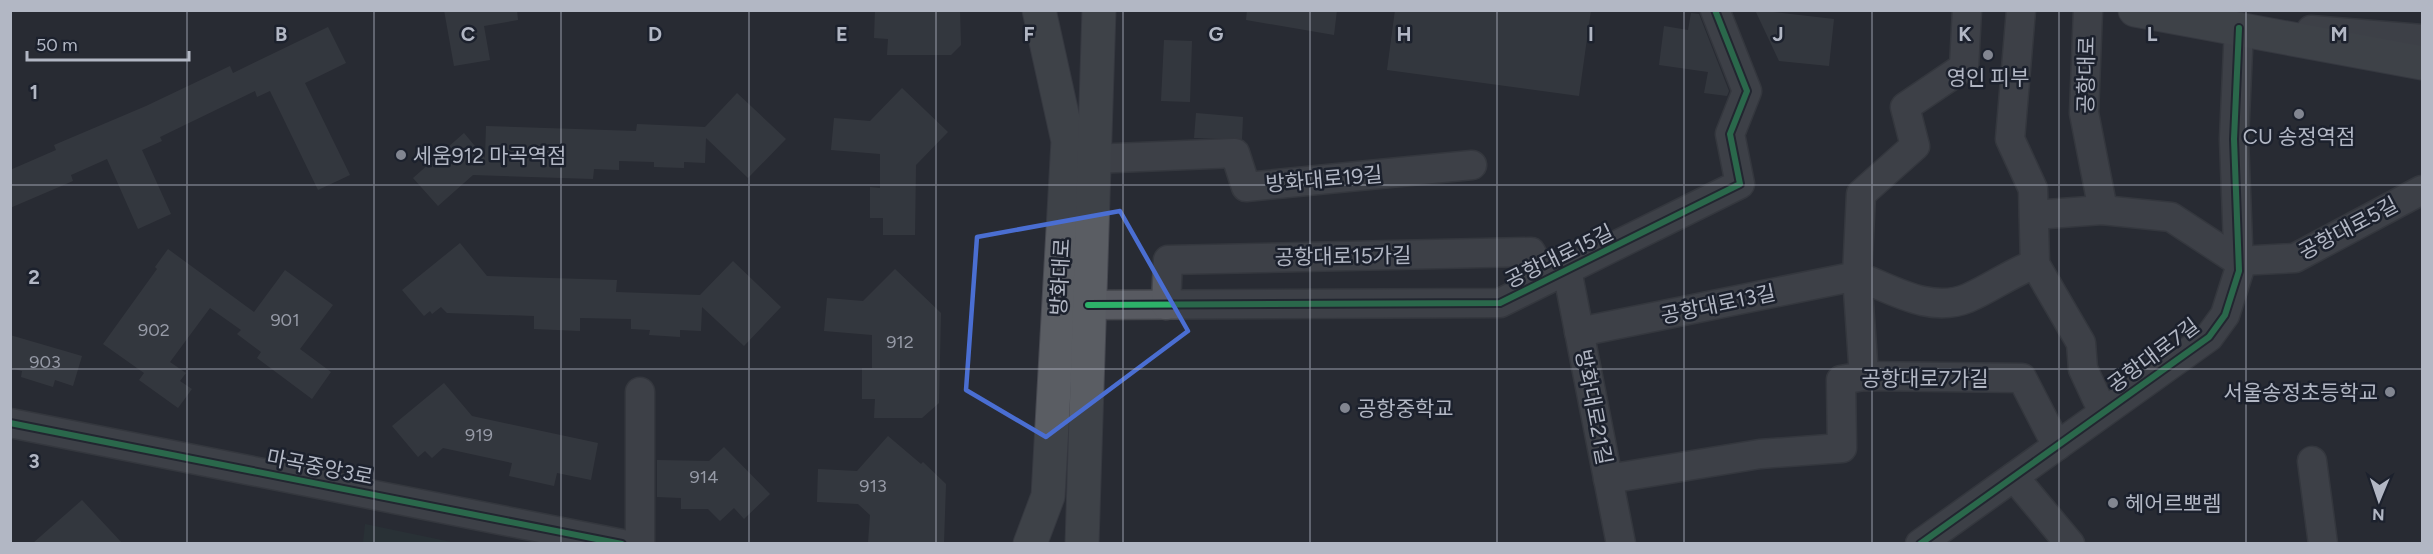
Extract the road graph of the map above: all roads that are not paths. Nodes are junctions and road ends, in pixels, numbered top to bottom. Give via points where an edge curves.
1 (1039, 10) edge
2 (1099, 10) edge
3 (1715, 10) edge
4 (1966, 10) edge
5 (2021, 10) edge
6 (2088, 10) edge
7 (2135, 10) edge
8 (2205, 21) junction
9 (2239, 28) junction
10 (2422, 39) edge
11 (2422, 63) edge
12 (1092, 159) junction
13 (1472, 165) dead end
14 (2422, 190) edge
15 (2103, 210) junction
16 (2034, 215) junction
17 (2238, 261) junction
18 (2035, 264) junction
19 (1557, 275) junction
20 (1857, 276) junction
21 (1088, 305) junction
22 (1166, 305) junction
23 (1579, 333) junction
24 (1864, 376) junction
25 (640, 392) dead end
26 (2103, 412) junction
27 (10, 423) edge
28 (2057, 446) junction
29 (2312, 461) dead end
30 (2014, 477) junction
31 (1608, 479) junction
32 (622, 543) edge
33 (640, 543) edge
34 (1030, 543) edge
35 (1082, 543) edge
36 (1621, 543) edge
37 (1920, 543) edge
38 (2070, 543) edge
39 (2323, 543) edge

1 - 34 main road, 방화대로 via 1068,141 1048,496
2 - 12 main road, 방화대로
3 - 19 street, 공항대로15길 via 1747,91 1730,134 1740,184
4 - 20 street via 1964,67 1905,107 1915,146 1861,194
5 - 16 street via 2010,139 2033,189
6 - 15 street, 공항대로 via 2084,112
7 - 8 main road
8 - 9 main road
8 - 10 street
9 - 11 main road
9 - 17 street, 공항대로7길 via 2234,139
12 - 13 street, 방화대로19길 via 1235,153 1246,187
12 - 21 main road, 방화대로
14 - 17 street, 공항대로5길 via 2295,258
15 - 16 street
15 - 17 street via 2171,217
16 - 18 street
17 - 26 street, 공항대로7길 via 2239,271 2225,315 2209,337
18 - 20 street via 1967,299 1929,304
18 - 26 street via 2081,343 2083,369
19 - 22 street, 공항대로15길 via 1500,303
19 - 22 street, 공항대로15가길 via 1531,252 1168,260
19 - 23 street, 방화대로21길
20 - 23 street, 공항대로13길
20 - 24 street
21 - 22 street, 공항대로15길
21 - 35 main road, 방화대로
23 - 31 street, 방화대로21길
24 - 28 street, 공항대로7가길 via 2022,378
24 - 31 street, 공항대로7가길 via 1841,380 1842,448 1760,454
25 - 33 street
26 - 28 street, 공항대로7길
27 - 32 street, 마곡중앙3로
28 - 30 street, 공항대로7길
29 - 39 street
30 - 37 street, 공항대로7길
30 - 38 street
31 - 36 street, 방화대로21길

